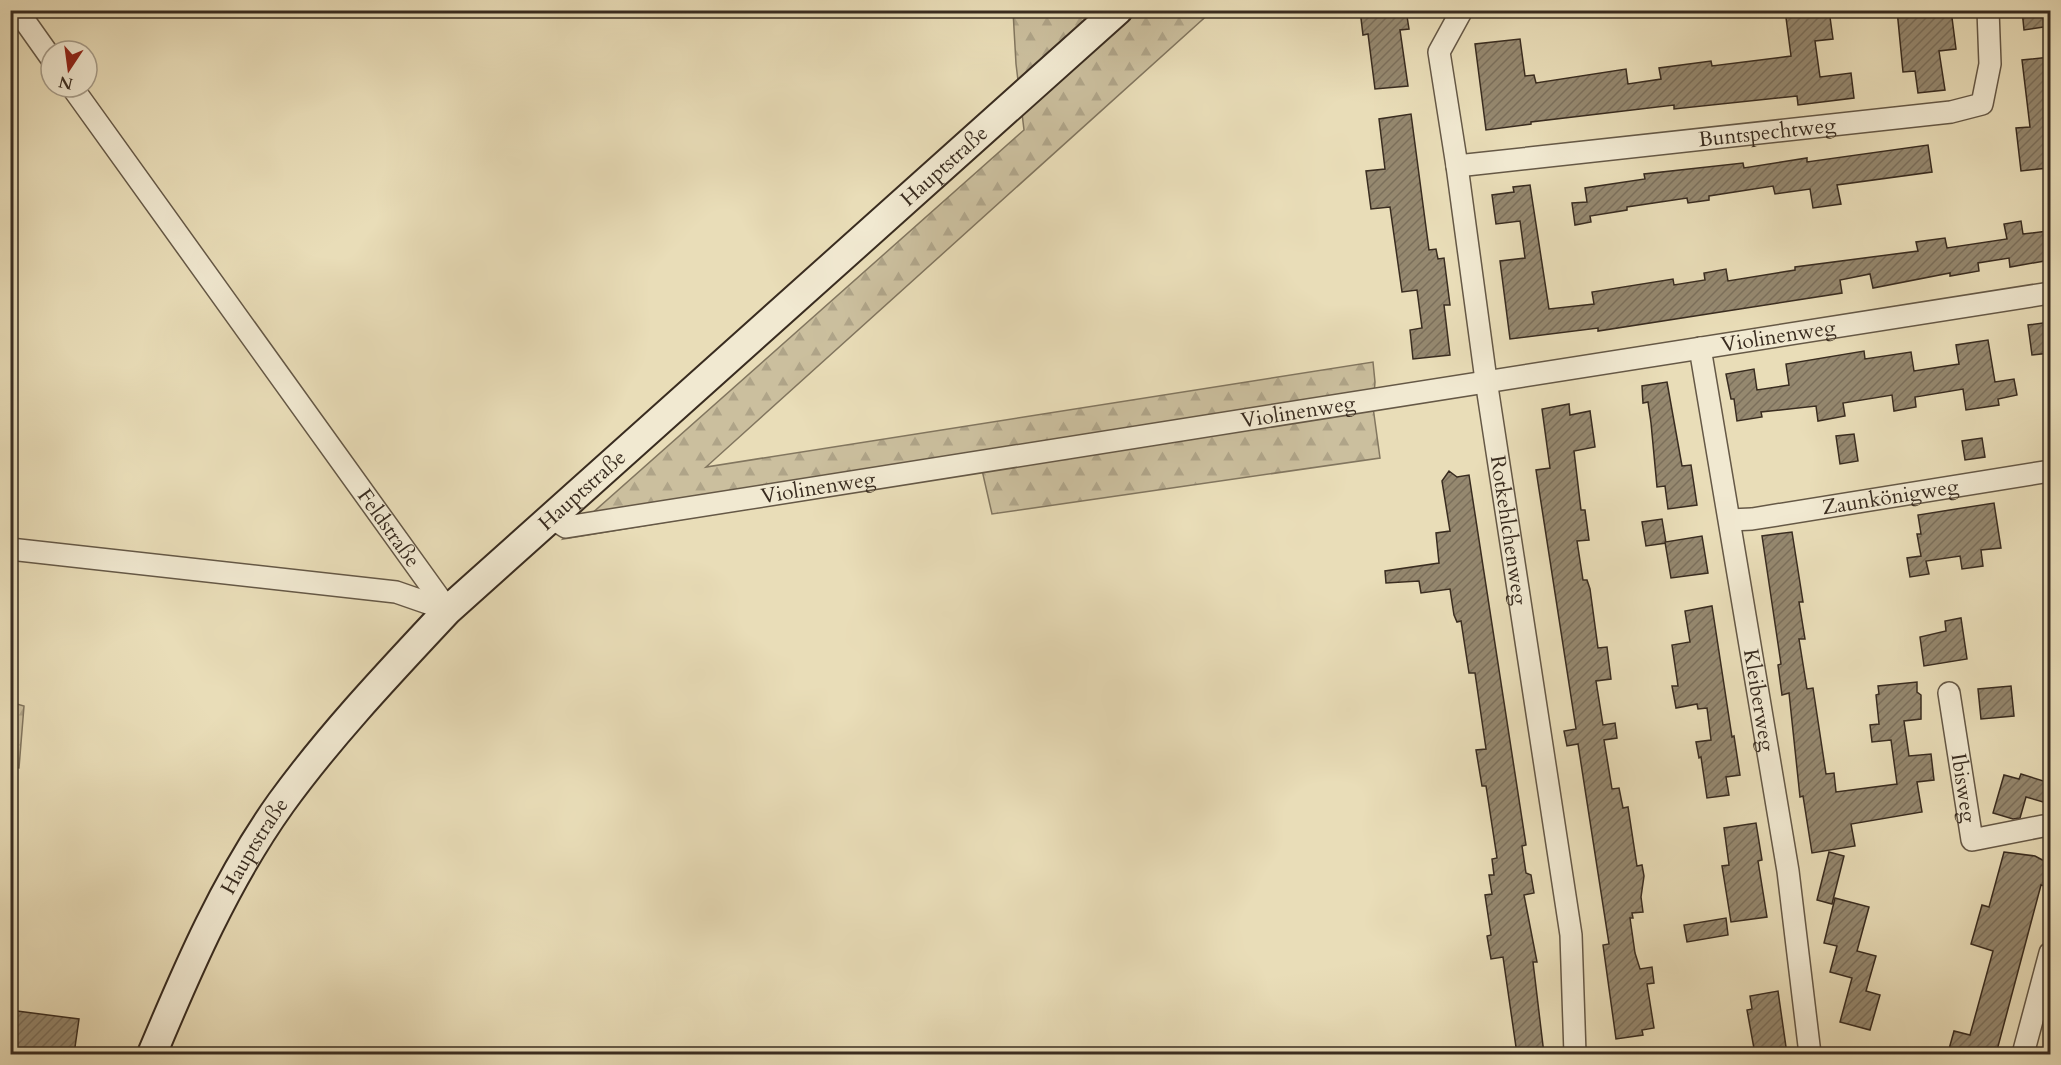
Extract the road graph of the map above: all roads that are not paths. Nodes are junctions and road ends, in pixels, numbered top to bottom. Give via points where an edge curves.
1 (17, 10) edge
2 (1118, 10) edge
3 (1462, 10) edge
4 (1988, 10) edge
5 (39, 41) edge
6 (81, 99) edge
7 (1457, 166) junction
8 (2050, 293) edge
9 (1701, 348) junction
10 (1486, 380) junction
11 (2050, 471) edge
12 (550, 517) junction
13 (1730, 520) junction
14 (10, 549) edge
15 (448, 610) junction
16 (1949, 693) dead end
17 (2050, 827) edge
18 (2050, 954) edge
19 (153, 1054) edge
20 (1575, 1054) edge
21 (1810, 1054) edge
22 (2023, 1054) edge

1 - 5 street
2 - 12 street, Hauptstraße
3 - 7 street, Rotkehlchenweg via 1439,52
4 - 7 street, Buntspechtweg via 1990,64 1982,104 1951,112
6 - 15 street, Feldstraße
7 - 10 street, Rotkehlchenweg
8 - 9 street, Violinenweg
9 - 10 street, Violinenweg
9 - 13 street, Kleiberweg
10 - 12 street, Violinenweg via 566,527
10 - 20 street, Rotkehlchenweg via 1571,935
11 - 13 street, Zaunkönigweg
12 - 15 street, Hauptstraße
13 - 21 street, Kleiberweg via 1788,871
14 - 15 street, Feldstraße via 396,592
15 - 19 street, Hauptstraße via 358,706 281,804 222,900
16 - 17 street, Ibisweg via 1972,840
18 - 22 street

